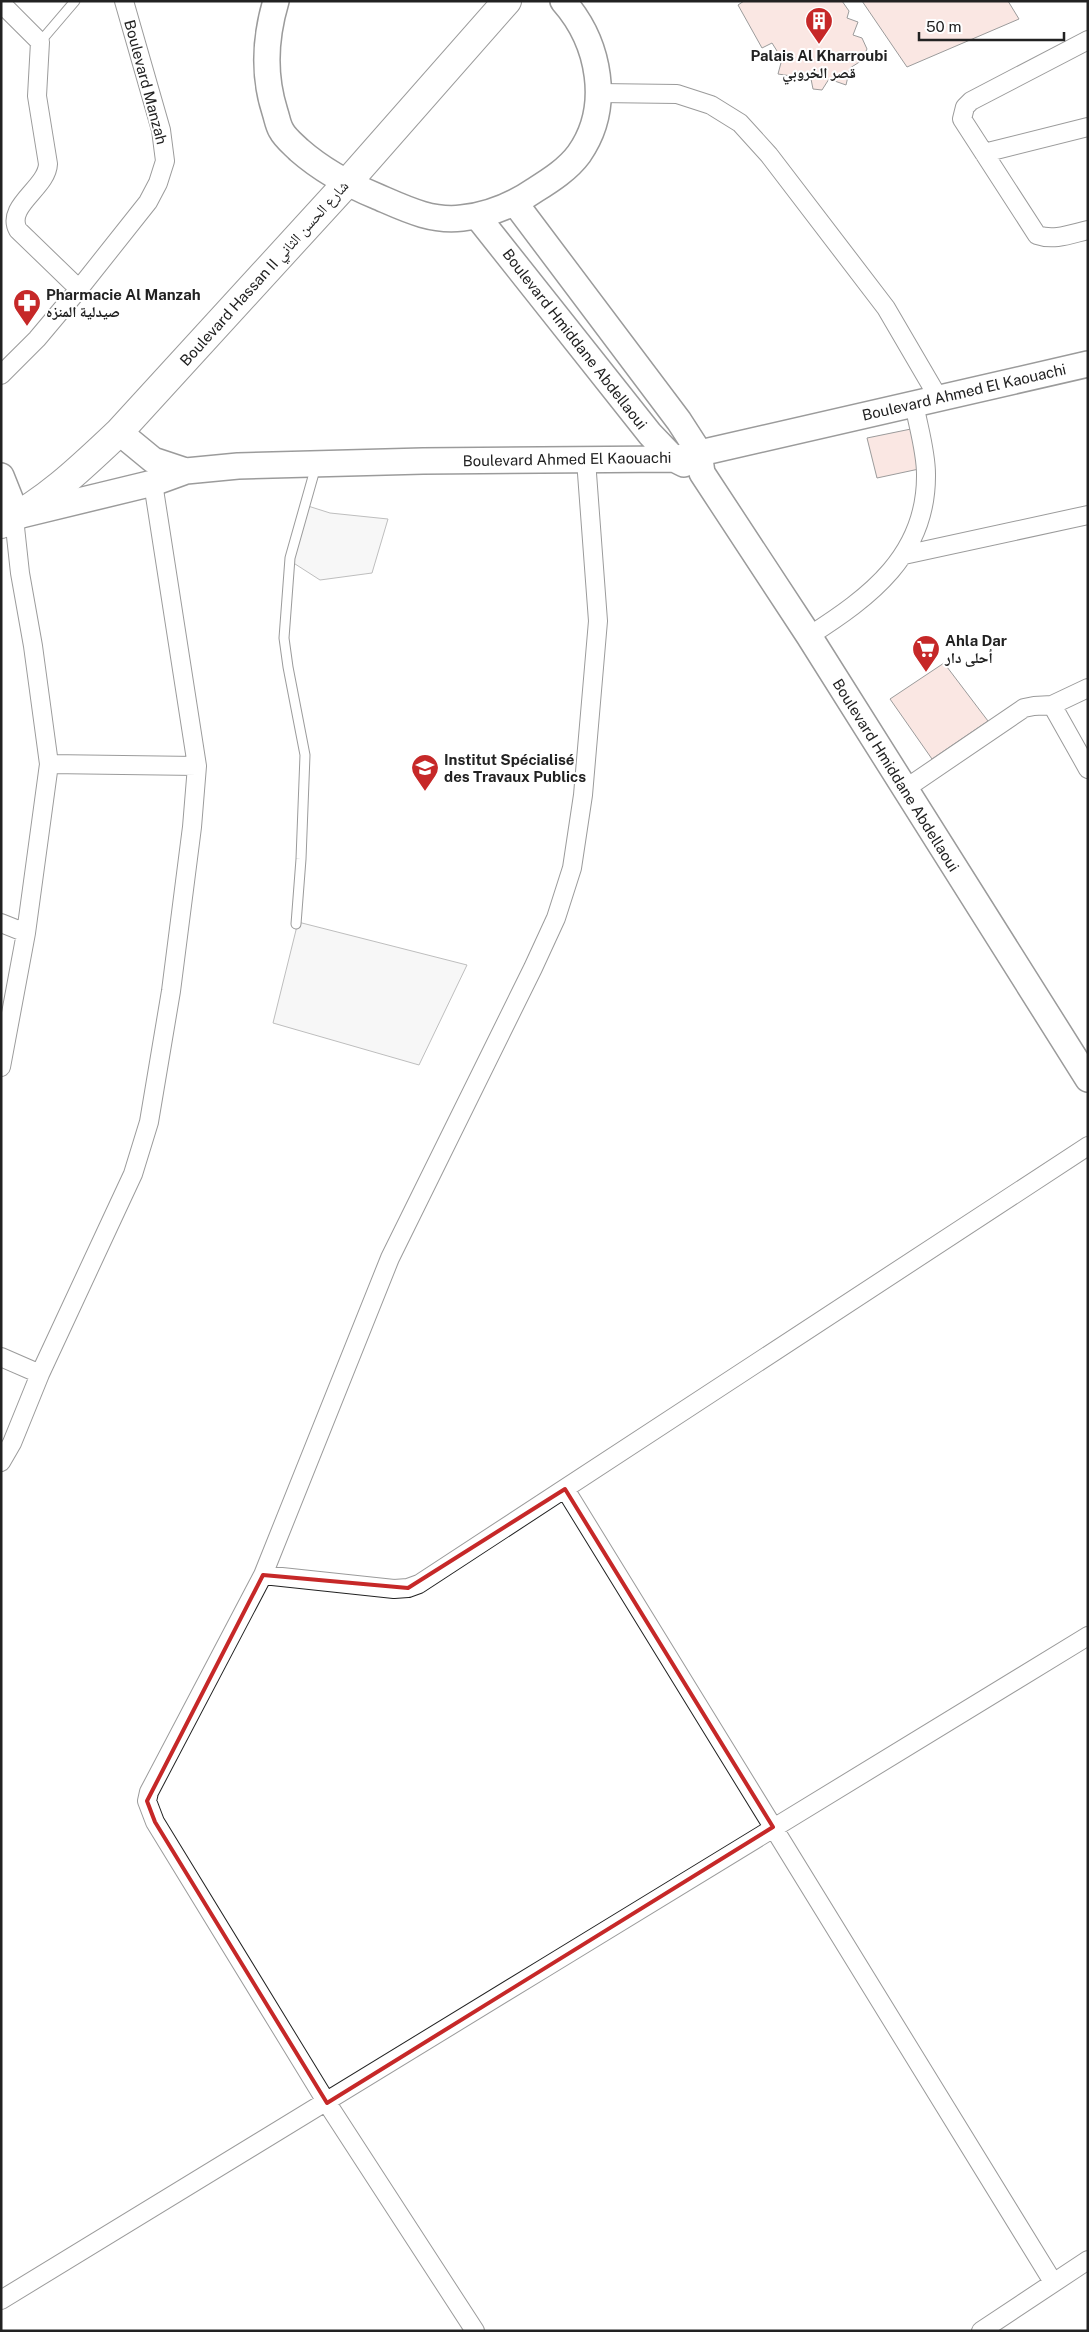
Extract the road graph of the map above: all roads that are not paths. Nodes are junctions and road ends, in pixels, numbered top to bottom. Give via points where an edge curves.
1 (75, 1) edge
2 (124, 1) edge
3 (276, 1) edge
4 (563, 1) edge
5 (1, 3) edge
6 (500, 4) edge
7 (1088, 40) edge
8 (40, 42) junction
9 (599, 93) junction
10 (1088, 128) edge
11 (984, 153) junction
12 (346, 184) junction
13 (515, 203) junction
14 (477, 216) junction
15 (1088, 230) edge
16 (79, 289) junction
17 (1088, 364) edge
18 (1, 375) edge
19 (938, 397) junction
20 (914, 403) junction
21 (119, 432) junction
22 (674, 459) junction
23 (586, 460) junction
24 (700, 462) junction
25 (316, 463) junction
26 (186, 471) junction
27 (1, 476) edge
28 (153, 483) junction
29 (1088, 515) edge
30 (11, 520) edge
31 (904, 555) junction
32 (809, 636) junction
33 (1088, 688) edge
34 (1052, 705) junction
35 (49, 764) junction
36 (197, 766) junction
37 (1088, 769) edge
38 (905, 789) junction
39 (1, 923) edge
40 (296, 924) dead end
41 (26, 933) junction
42 (1, 1066) edge
43 (1088, 1079) edge
44 (1088, 1146) edge
45 (1, 1357) edge
46 (40, 1374) junction
47 (1, 1462) edge
48 (565, 1489) junction
49 (263, 1575) junction
50 (1088, 1636) edge
51 (773, 1827) junction
52 (327, 2103) junction
53 (1088, 2260) edge
54 (1053, 2282) junction
55 (1, 2300) edge
56 (992, 2328) edge
57 (476, 2331) edge

1 - 8 lane
2 - 16 street, Boulevard Manzah via 161,130 165,162 148,202
3 - 12 street via 266,62 269,90 281,130 318,167
4 - 9 street via 578,20 589,43
5 - 8 street
6 - 12 main road, Boulevard Hassan II شارع الحسن الثاني
7 - 11 street via 965,106 962,119
8 - 16 street via 37,96 48,168 16,214 15,225
9 - 13 street via 593,129 578,156 556,176
9 - 19 street via 677,94 711,104 740,123 769,155 886,308
10 - 11 street
11 - 15 street via 1037,235 1056,238
12 - 14 street via 421,215 450,219
12 - 21 main road, Boulevard Hassan II شارع الحسن الثاني
13 - 14 street
13 - 24 street, Boulevard Hmiddane Abdellaoui via 679,422
14 - 22 street, Boulevard Hmiddane Abdellaoui via 650,434
16 - 18 street, Boulevard Manzah
17 - 19 street, Boulevard Ahmed El Kaouachi
19 - 20 street, Boulevard Ahmed El Kaouachi
20 - 24 street, Boulevard Ahmed El Kaouachi
20 - 31 street via 926,474 923,506 914,537
21 - 26 street, Boulevard Ahmed El Kaouachi via 153,460
21 - 30 main road, Boulevard Hassan II شارع الحسن الثاني via 88,462
22 - 23 street, Boulevard Ahmed El Kaouachi
22 - 24 street, Boulevard Hmiddane Abdellaoui
23 - 25 street, Boulevard Ahmed El Kaouachi
23 - 49 street via 598,621 583,795 572,868 556,918 533,968 390,1258
24 - 32 street, Boulevard Hmiddane Abdellaoui
25 - 26 street, Boulevard Ahmed El Kaouachi
25 - 40 lane via 290,558 284,638 305,755
26 - 28 street, Boulevard Ahmed El Kaouachi
27 - 30 street
28 - 30 street, Boulevard Ahmed El Kaouachi
28 - 36 street
29 - 31 street
30 - 35 street
31 - 32 street via 852,608
32 - 38 street, Boulevard Hmiddane Abdellaoui
33 - 34 street
34 - 37 street
34 - 38 street via 1024,708
35 - 36 street
35 - 41 street
36 - 46 street via 171,991 149,1122 133,1174
38 - 43 street, Boulevard Hmiddane Abdellaoui
39 - 41 street
41 - 42 street
44 - 48 street
45 - 46 street
46 - 47 street via 12,1444
48 - 49 street via 424,1581 408,1588
48 - 51 street
49 - 52 street via 146,1801 155,1822
50 - 51 street
51 - 52 street
51 - 54 street
52 - 55 street
52 - 57 street
53 - 54 street
54 - 56 street

